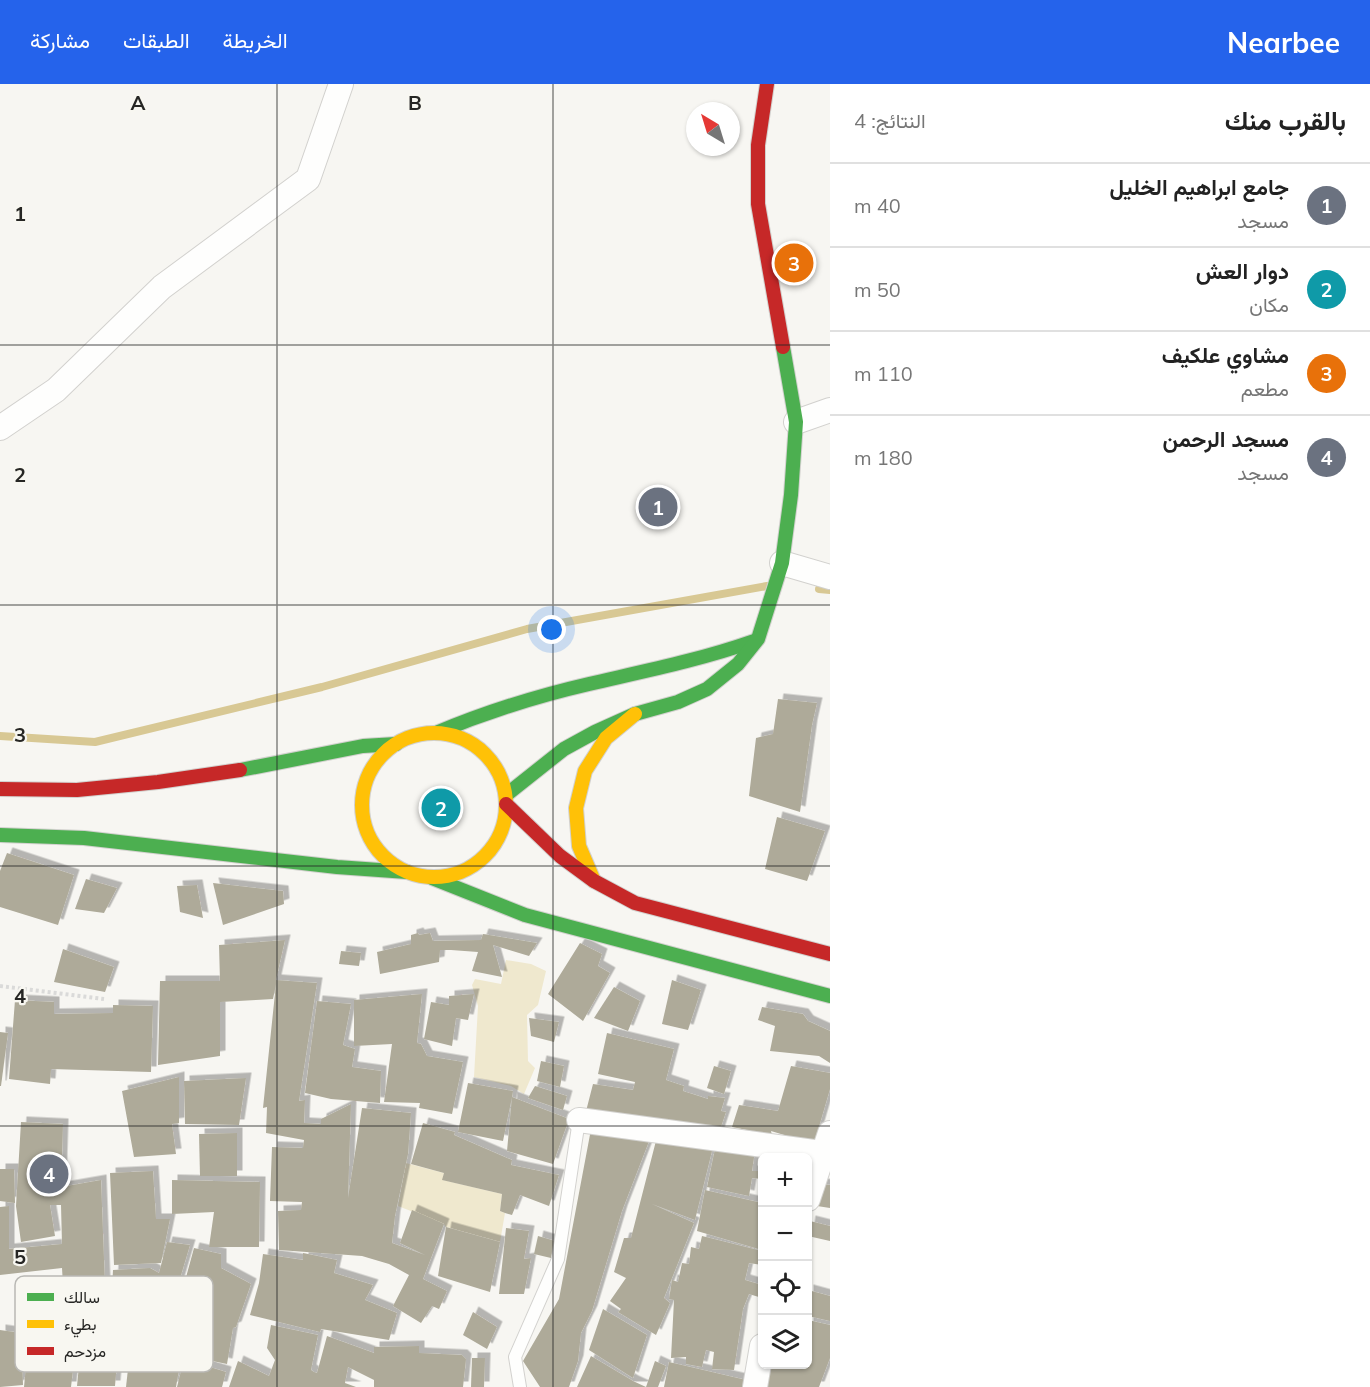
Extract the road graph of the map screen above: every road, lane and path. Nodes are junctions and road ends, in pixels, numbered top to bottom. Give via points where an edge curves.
1 (341, 84) edge
2 (767, 84) edge
3 (830, 410) edge
4 (796, 422) junction
5 (0, 428) edge
6 (782, 563) junction
7 (830, 577) edge
8 (758, 639) junction
9 (635, 714) junction
10 (436, 733) junction
11 (396, 744) junction
12 (0, 789) edge
13 (506, 800) junction
14 (0, 835) edge
15 (407, 872) junction
16 (432, 878) junction
17 (594, 881) junction
18 (830, 954) edge
19 (0, 986) edge
20 (830, 996) edge
21 (104, 999) dead end
22 (579, 1120) joint
23 (828, 1147) edge
24 (812, 1187) edge
25 (758, 1369) edge
26 (520, 1387) edge
27 (755, 1387) edge

1 - 5 street via 308,179 162,287 56,390
2 - 4 main road via 758,145 758,204
3 - 4 street
4 - 6 main road
6 - 7 street
6 - 8 main road
8 - 9 main road via 738,664 707,689
8 - 10 main road via 713,656 506,706
9 - 13 main road via 564,749
9 - 17 main road via 606,738 585,771 576,808 579,846
10 - 11 main road
10 - 13 main road via 456,736 489,758 500,776
11 - 12 main road via 363,746 158,783 77,790
11 - 15 main road via 379,758 367,778 362,800 363,823 372,844 387,861
13 - 16 main road via 504,823 485,856 451,876
13 - 17 main road via 560,856
14 - 15 main road via 84,838
15 - 16 main road
16 - 20 main road via 525,915
17 - 18 main road via 635,903
19 - 21 path
22 - 23 street
22 - 26 lane via 558,1259 515,1357
23 - 24 street
25 - 27 street

